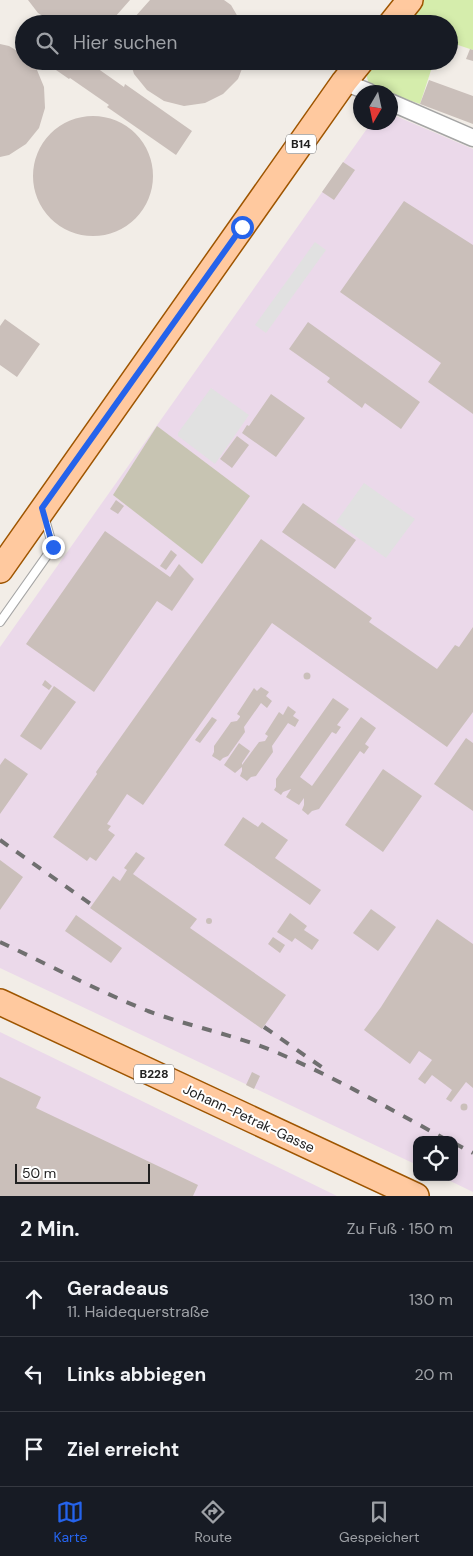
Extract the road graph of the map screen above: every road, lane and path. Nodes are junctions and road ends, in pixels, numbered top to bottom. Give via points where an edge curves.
1 (410, 0) edge
2 (398, 15) edge
3 (354, 70) edge
4 (344, 82) junction
5 (353, 86) edge
6 (398, 105) edge
7 (473, 138) edge
8 (42, 508) junction
9 (0, 570) edge
10 (0, 622) edge
11 (0, 1002) edge
12 (416, 1196) edge

1 - 2 main road
3 - 4 main road, B14
4 - 5 street
4 - 8 main road, B14
6 - 7 street
8 - 9 main road, B14
8 - 10 lane via 53,547
11 - 12 main road, Johann-Petrak-Gasse / B228

